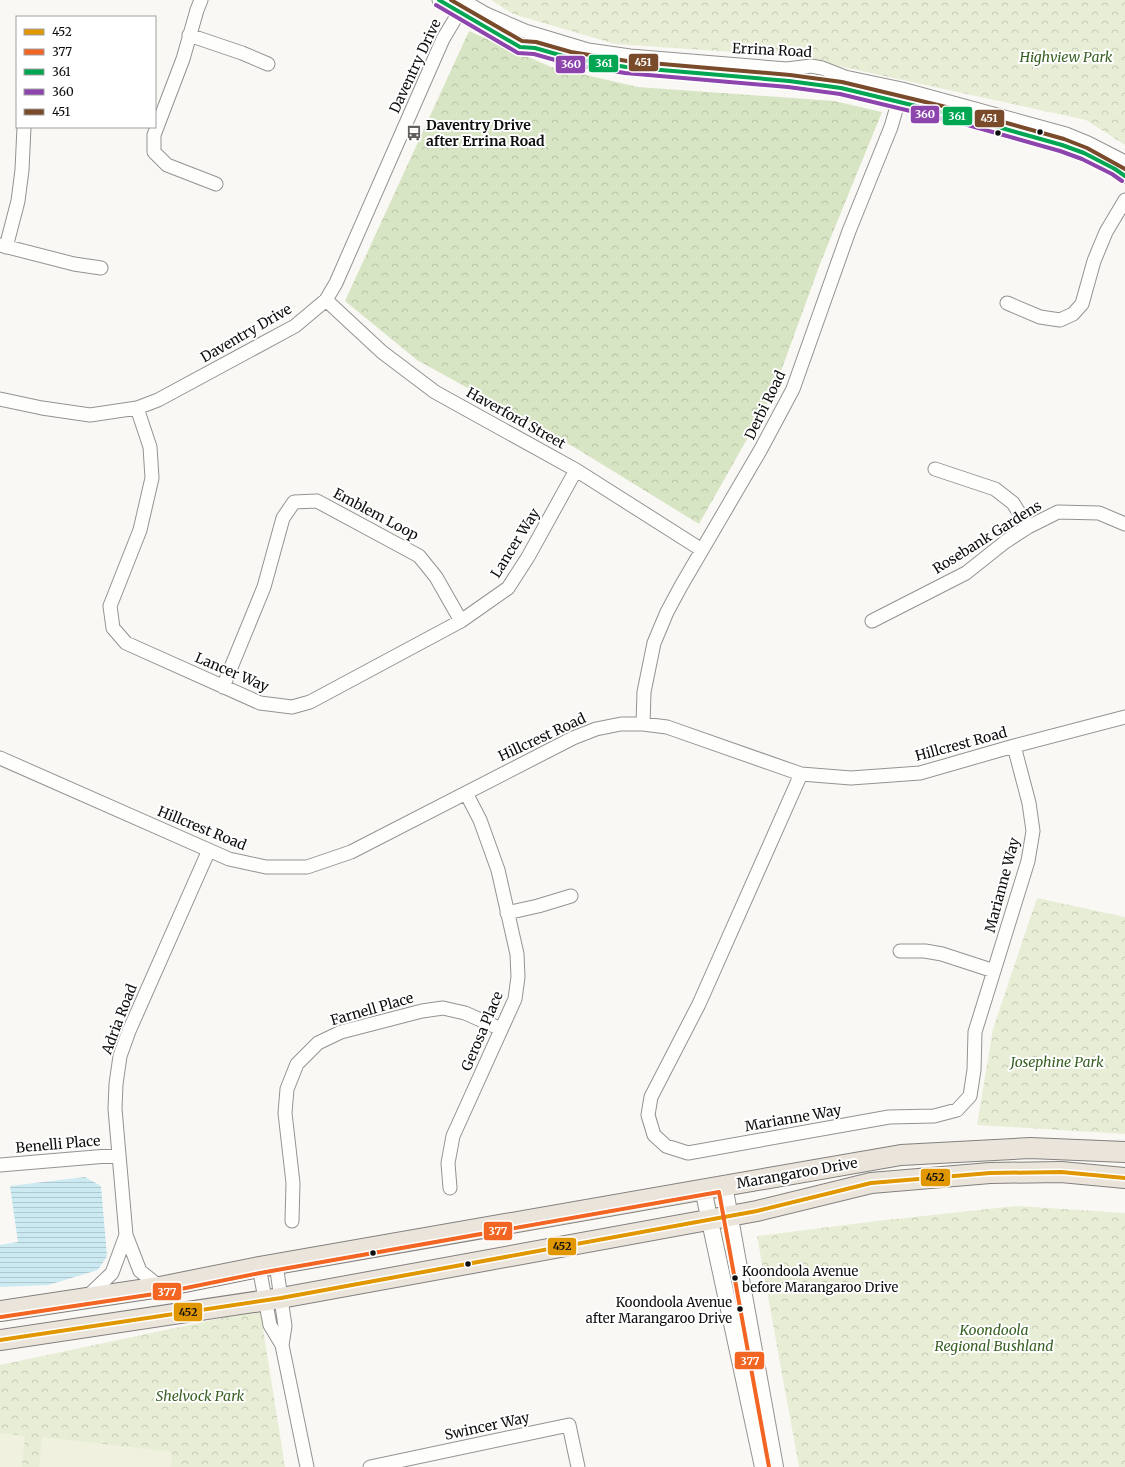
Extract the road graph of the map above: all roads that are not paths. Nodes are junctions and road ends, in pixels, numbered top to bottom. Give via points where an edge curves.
1 (201, 0) edge
2 (439, 0) edge
3 (462, 4) edge
4 (189, 35) junction
5 (268, 64) dead end
6 (901, 95) junction
7 (24, 128) edge
8 (1125, 162) edge
9 (1125, 176) edge
10 (216, 184) dead end
11 (1125, 200) edge
12 (3, 246) edge
13 (101, 268) dead end
14 (326, 300) junction
15 (1007, 303) dead end
16 (0, 399) edge
17 (137, 408) junction
18 (935, 469) dead end
19 (576, 470) junction
20 (1125, 524) edge
21 (1028, 527) junction
22 (702, 550) junction
23 (461, 621) junction
24 (872, 621) dead end
25 (223, 687) junction
26 (1125, 717) edge
27 (643, 724) junction
28 (1014, 746) junction
29 (0, 758) edge
30 (801, 774) junction
31 (466, 793) junction
32 (209, 850) junction
33 (570, 896) dead end
34 (508, 912) junction
35 (900, 951) dead end
36 (994, 971) junction
37 (501, 1029) junction
38 (1125, 1152) edge
39 (119, 1155) junction
40 (0, 1165) edge
41 (1125, 1178) edge
42 (724, 1186) junction
43 (450, 1188) dead end
44 (703, 1189) junction
45 (729, 1215) junction
46 (710, 1219) junction
47 (292, 1221) dead end
48 (126, 1235) junction
49 (268, 1266) junction
50 (160, 1287) junction
51 (85, 1299) junction
52 (273, 1300) junction
53 (0, 1311) edge
54 (0, 1340) edge
55 (306, 1467) edge
56 (370, 1467) edge
57 (578, 1467) edge
58 (763, 1467) edge
59 (775, 1467) edge

1 - 4 street
2 - 3 street, Errina Road
3 - 6 street, Errina Road via 508,41 520,47 535,48 577,59 626,67 789,81
3 - 14 street, Daventry Drive
4 - 5 street
4 - 10 street via 183,59 154,135 154,152 167,166
6 - 8 street, Errina Road via 1066,134
6 - 9 street, Errina Road via 966,118 1062,145 1084,153
6 - 22 street, Derbi Road via 793,389
7 - 12 street via 18,201
11 - 15 street via 1106,232 1082,304 1073,314 1060,320 1040,317
12 - 13 street via 74,264
14 - 17 street, Daventry Drive via 295,326 158,400
14 - 19 street, Haverford Street via 382,352 435,392
16 - 17 street, Daventry Drive via 90,415
17 - 25 street, Lancer Way via 150,447 152,478 140,530 110,606 113,628 126,643
18 - 21 street via 995,489 1013,503
19 - 22 street, Haverford Street
19 - 23 street, Lancer Way via 508,588
20 - 21 street, Rosebank Gardens via 1099,513 1058,512
21 - 24 street, Rosebank Gardens via 1004,542 966,573
22 - 27 street, Derbi Road via 680,586 654,643 644,692
23 - 25 street, Lancer Way via 310,702 292,707 260,703
23 - 25 street, Emblem Loop via 436,577 419,556 317,500 294,502 283,518 264,587
26 - 28 street, Hillcrest Road
27 - 30 street, Hillcrest Road via 667,727
27 - 31 street, Hillcrest Road via 621,724 596,729 573,738
28 - 30 street, Hillcrest Road via 920,773 851,778
28 - 36 street, Marianne Way via 1029,803 1033,831 1028,861
29 - 32 street, Hillcrest Road
30 - 36 street, Marianne Way via 699,1004 651,1097 648,1115 654,1135 666,1146 688,1153 889,1117 934,1116 957,1110 970,1096 975,1032
31 - 32 street, Hillcrest Road via 351,852 307,867 266,868 229,859
31 - 34 street, Gerosa Place via 480,820 498,870
32 - 39 street, Adria Road via 120,1056 115,1109
33 - 34 street
34 - 37 street, Gerosa Place via 517,954 518,978 515,999
35 - 36 street via 942,954
37 - 43 street, Gerosa Place via 453,1136 448,1163
37 - 47 street, Farnell Place via 465,1013 443,1008 341,1032 318,1043 297,1064 287,1088 286,1113 293,1183
38 - 42 main road, Marangaroo Drive via 1030,1148 901,1155
39 - 40 street, Benelli Place
39 - 48 street, Adria Road
41 - 45 main road, Marangaroo Drive via 1061,1172 990,1173 871,1183 757,1211
42 - 44 main road, Marangaroo Drive
42 - 45 street
44 - 46 street
44 - 49 main road, Marangaroo Drive
45 - 46 main road, Marangaroo Drive
45 - 59 street
46 - 52 main road, Marangaroo Drive
46 - 58 street
48 - 50 street, Adria Road via 140,1271
48 - 51 street, Adria Road via 112,1273
49 - 50 main road, Marangaroo Drive
49 - 52 street
50 - 51 main road, Marangaroo Drive
51 - 53 main road, Marangaroo Drive
52 - 54 main road, Marangaroo Drive
52 - 55 street via 285,1326 282,1345
56 - 57 street, Swincer Way via 569,1425

